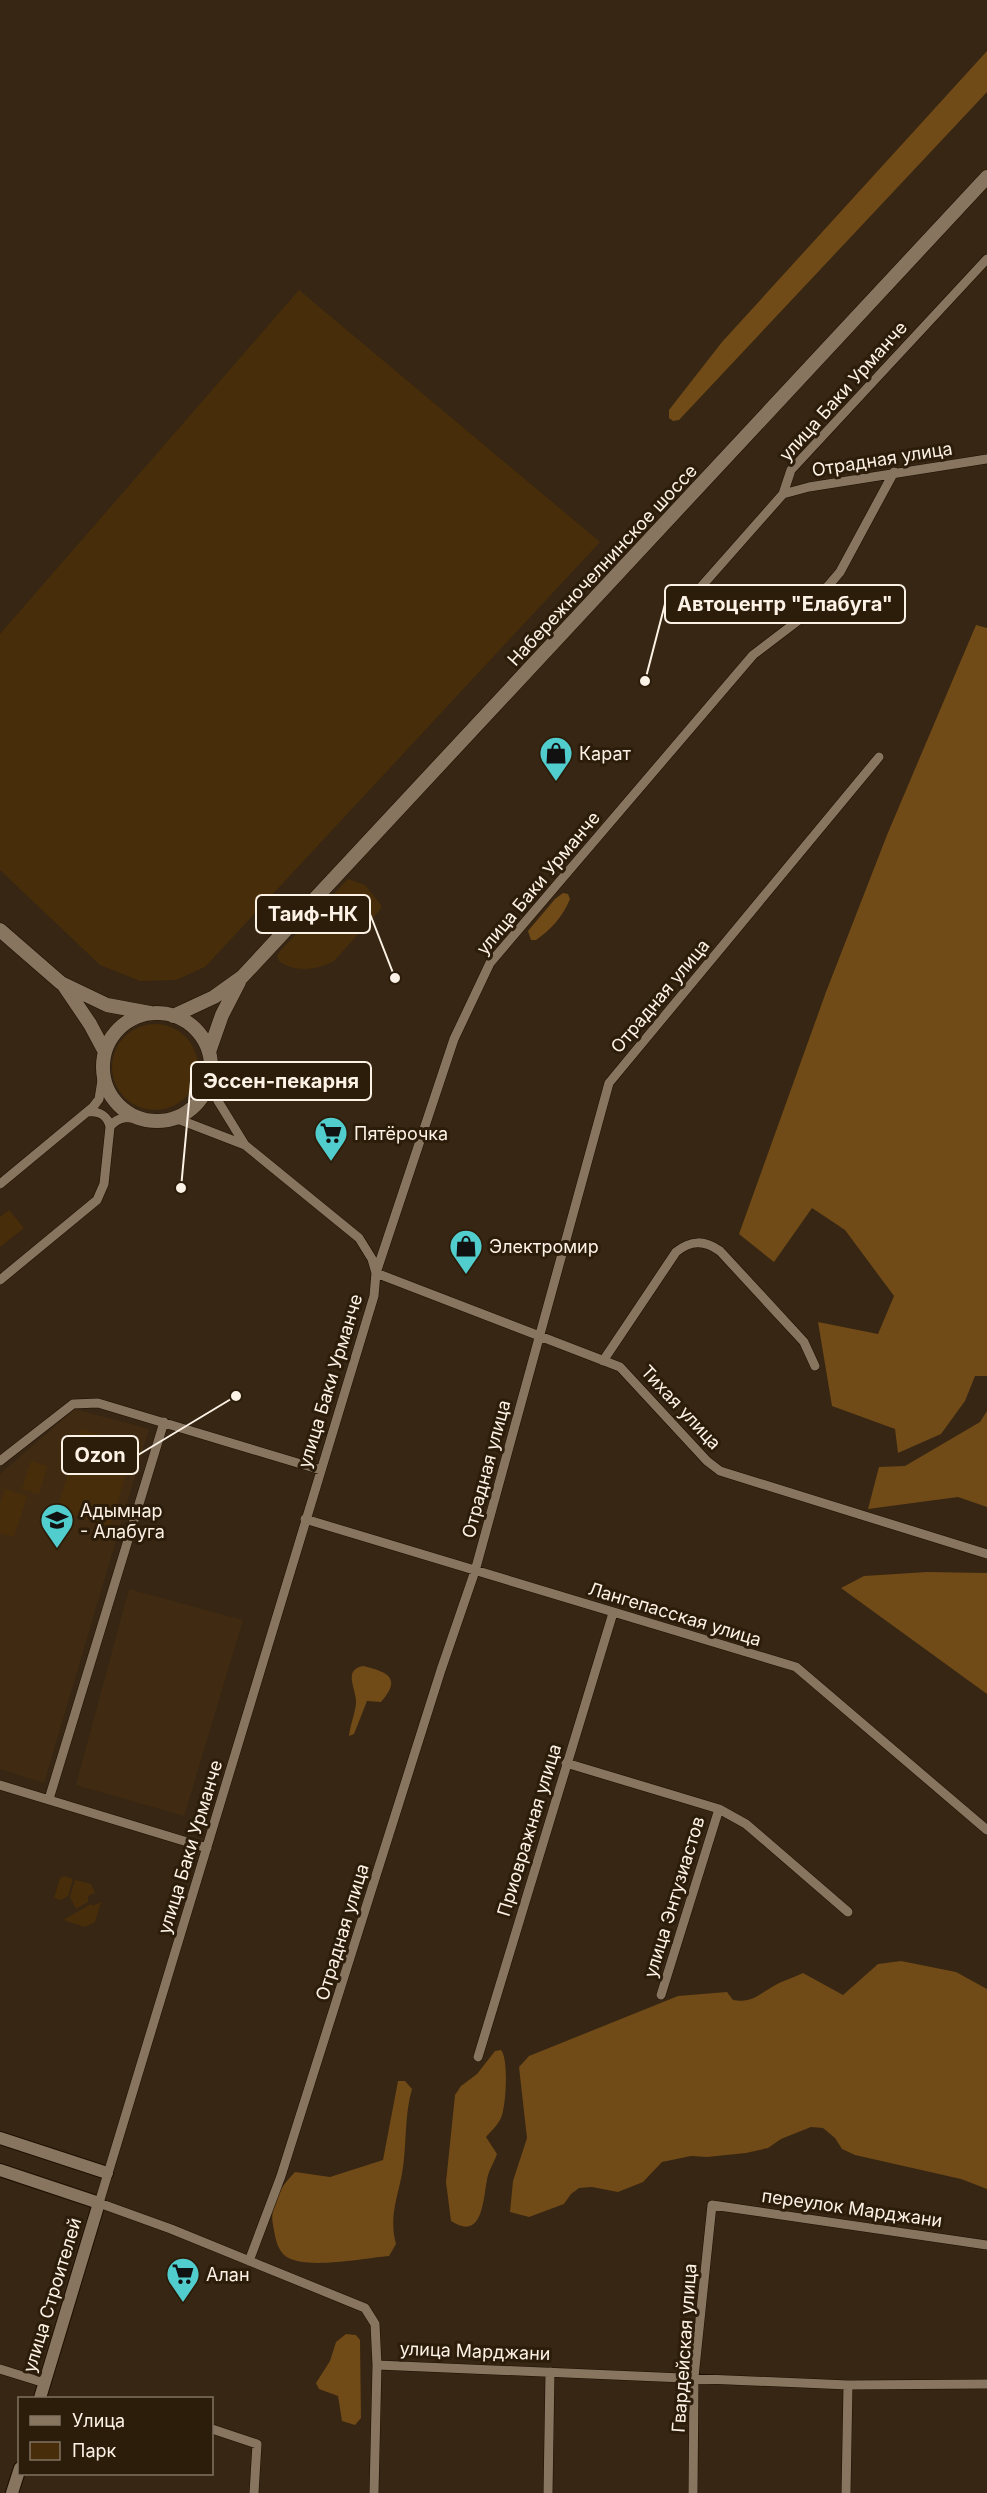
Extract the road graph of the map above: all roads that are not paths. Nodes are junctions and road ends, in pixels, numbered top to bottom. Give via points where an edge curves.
1 (987, 177) edge
2 (987, 259) edge
3 (987, 459) edge
4 (894, 472) junction
5 (783, 494) junction
6 (685, 605) dead end
7 (879, 757) dead end
8 (0, 930) edge
9 (242, 977) junction
10 (61, 983) junction
11 (154, 1013) junction
12 (173, 1016) junction
13 (105, 1052) junction
14 (209, 1052) junction
15 (103, 1074) junction
16 (210, 1079) junction
17 (88, 1112) junction
18 (175, 1118) junction
19 (149, 1121) junction
20 (110, 1127) junction
21 (245, 1145) junction
22 (0, 1184) edge
23 (376, 1273) junction
24 (0, 1280) edge
25 (538, 1336) junction
26 (603, 1361) junction
27 (815, 1366) dead end
28 (164, 1422) junction
29 (0, 1461) edge
30 (321, 1470) junction
31 (305, 1519) junction
32 (987, 1554) edge
33 (475, 1571) junction
34 (613, 1613) junction
35 (566, 1763) junction
36 (0, 1785) edge
37 (49, 1799) junction
38 (719, 1809) junction
39 (987, 1830) edge
40 (207, 1848) junction
41 (848, 1912) dead end
42 (661, 1995) dead end
43 (478, 2058) dead end
44 (0, 2138) edge
45 (0, 2170) edge
46 (107, 2173) junction
47 (99, 2203) junction
48 (712, 2205) joint
49 (987, 2245) edge
50 (249, 2261) junction
51 (377, 2365) junction
52 (0, 2369) edge
53 (550, 2372) junction
54 (694, 2377) junction
55 (45, 2383) junction
56 (987, 2384) edge
57 (848, 2385) junction
58 (40, 2397) edge
59 (213, 2429) edge
60 (18, 2474) edge
61 (12, 2493) edge
62 (254, 2493) edge
63 (375, 2493) edge
64 (548, 2493) edge
65 (693, 2493) edge
66 (846, 2493) edge

1 - 9 main road, Набережночелнинское шоссе
2 - 5 street, улица Баки Урманче via 791,470
3 - 4 street, Отрадная улица
4 - 5 street, Отрадная улица
4 - 23 street, улица Баки Урманче via 840,572 799,620 753,655 490,963 454,1039
5 - 6 street, улица Баки Урманче
7 - 25 street, Отрадная улица via 609,1083
8 - 10 main road
9 - 12 main road, Набережночелнинское шоссе via 214,998
9 - 14 main road, Набережночелнинское шоссе via 222,1015
10 - 11 main road via 107,1005
10 - 13 main road
11 - 12 main road
11 - 13 main road via 118,1029
12 - 14 main road via 195,1029
13 - 15 main road
14 - 16 main road
15 - 17 street via 99,1099
15 - 19 main road via 118,1105
16 - 18 main road via 197,1103
16 - 21 street via 218,1101
17 - 20 street via 105,1117
17 - 22 street
18 - 19 main road
18 - 21 street
19 - 20 street via 122,1118
20 - 24 street via 104,1184 97,1200
21 - 23 street via 359,1238
23 - 25 street, Тихая улица
23 - 30 street, улица Баки Урманче via 374,1296
25 - 26 street, Тихая улица
25 - 33 street, Отрадная улица
26 - 27 street via 676,1251 694,1242 711,1245 804,1342
26 - 32 street, Тихая улица via 632,1377 706,1461 720,1470
28 - 29 street via 98,1403 73,1404
28 - 30 street
28 - 37 street
30 - 31 street, улица Баки Урманче
31 - 33 street, Лангепасская улица
31 - 40 street, улица Баки Урманче
33 - 34 street, Лангепасская улица
33 - 50 street, Отрадная улица via 285,2164
34 - 35 street, Приовражная улица
34 - 39 street, Лангепасская улица via 796,1667
35 - 38 street, улица Энтузиастов
35 - 43 street, Приовражная улица
36 - 37 street
37 - 40 street
38 - 41 street, улица Энтузиастов via 746,1824
38 - 42 street, улица Энтузиастов
40 - 46 street, улица Баки Урманче
44 - 46 street
45 - 47 street, улица Марджани
46 - 47 street, улица Баки Урманче
47 - 50 street, улица Марджани
47 - 55 street, улица Строителей
48 - 49 street, переулок Марджани
48 - 54 street, Гвардейская улица
50 - 51 street, улица Марджани via 365,2308 375,2324
51 - 53 street, улица Марджани
51 - 63 street
52 - 55 street
53 - 54 street, улица Марджани
53 - 64 street
54 - 57 street, улица Марджани
54 - 65 street, Гвардейская улица
55 - 58 street, улица Строителей
56 - 57 street, улица Марджани
57 - 66 street
59 - 62 street via 258,2444
60 - 61 street

